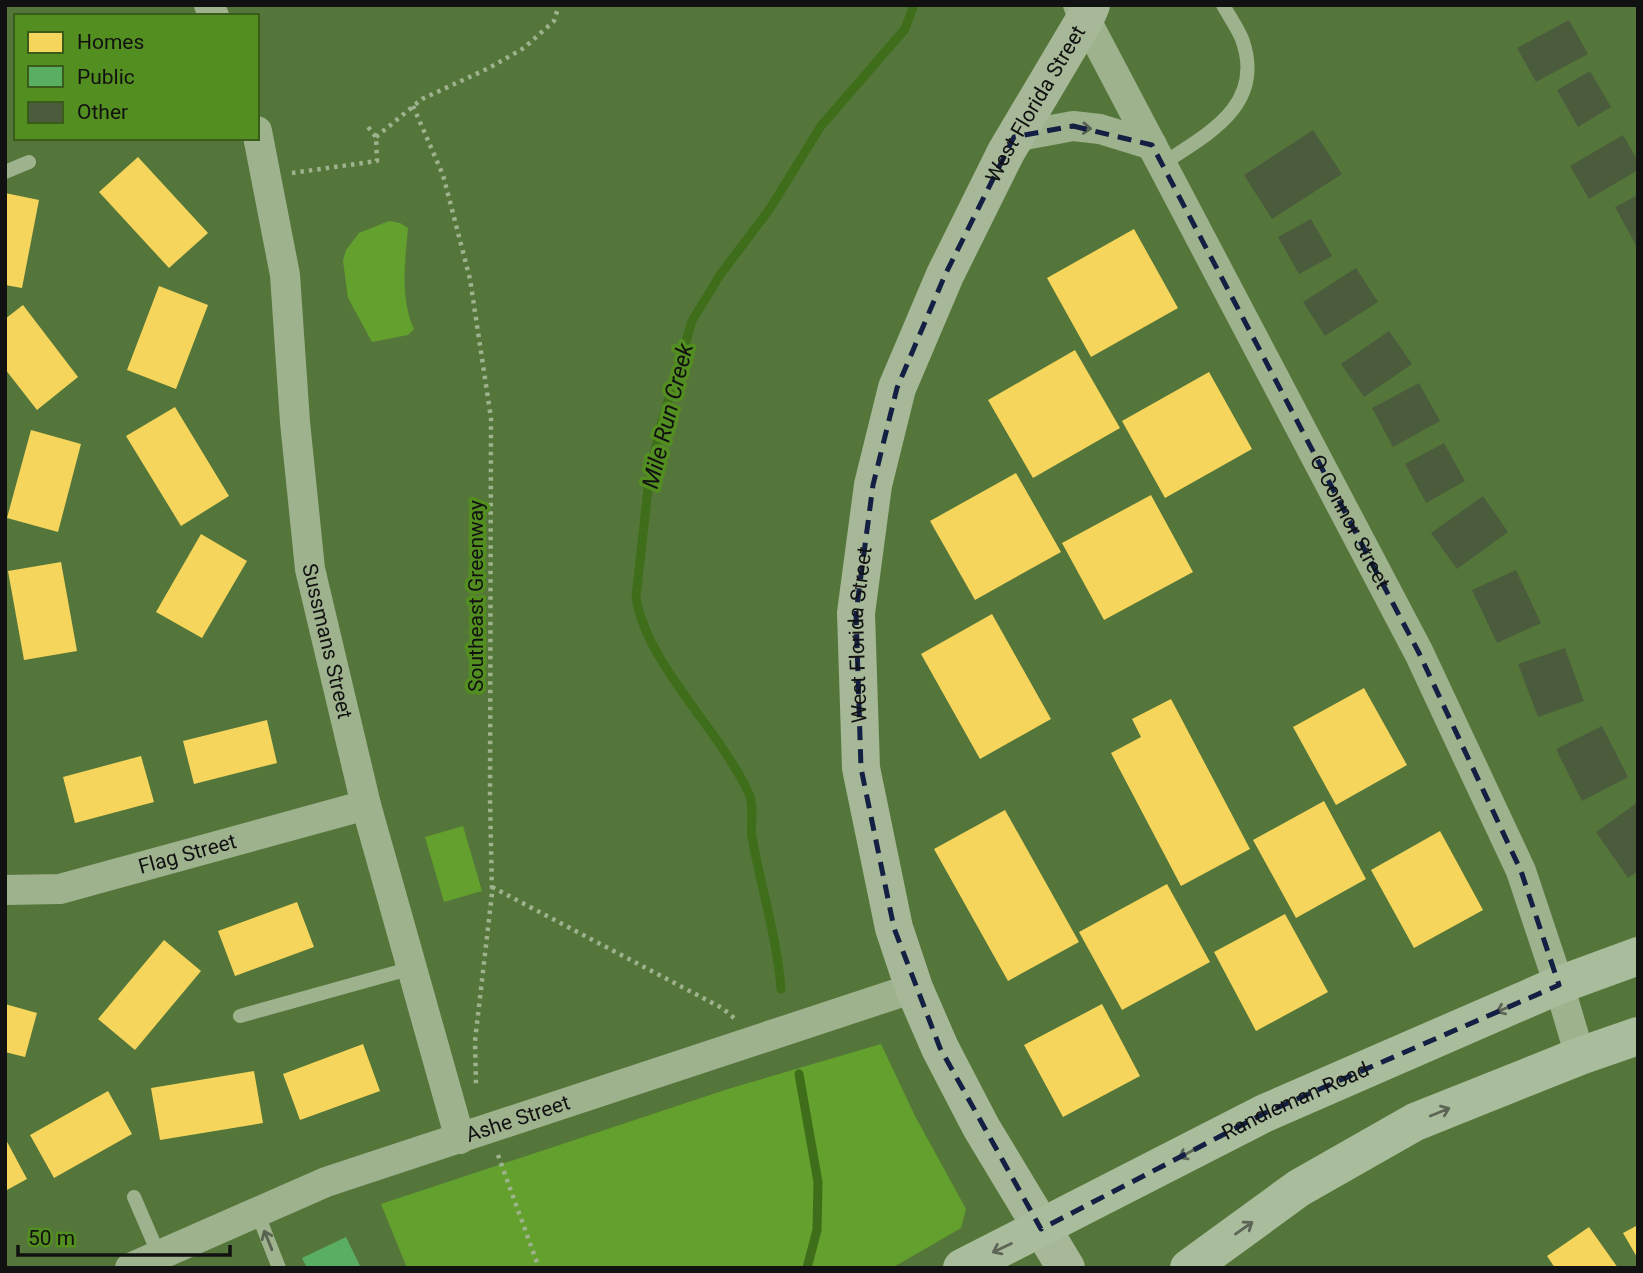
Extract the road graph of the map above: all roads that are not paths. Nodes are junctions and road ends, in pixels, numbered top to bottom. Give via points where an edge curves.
1 (1223, 5) edge
2 (1085, 10) edge
3 (1014, 138) junction
4 (259, 140) edge
5 (1157, 154) junction
6 (29, 162) dead end
7 (5, 172) edge
8 (366, 805) junction
9 (5, 890) edge
10 (1638, 956) edge
11 (412, 968) junction
12 (1559, 985) junction
13 (914, 988) junction
14 (240, 1016) dead end
15 (1638, 1036) edge
16 (1580, 1056) junction
17 (460, 1139) junction
18 (134, 1197) dead end
19 (257, 1212) junction
20 (1041, 1229) junction
21 (159, 1255) junction
22 (130, 1268) edge
23 (279, 1268) edge
24 (962, 1268) edge
25 (1066, 1268) edge
26 (1189, 1268) edge

1 - 5 lane via 1241,39 1248,66 1247,86 1213,131
2 - 3 main road, West Florida Street
2 - 5 street, O Connor Street
3 -> 5 street via 1073,126 1100,129
3 - 13 main road, West Florida Street via 945,275 897,388 873,485 856,613 861,768 894,928
4 - 8 street, Sussmans Street via 285,275 310,569
5 - 12 street, O Connor Street via 1419,653 1521,871
6 - 7 lane
8 - 9 street, Flag Street via 60,889
8 - 11 street, Sussmans Street
10 - 12 main road, Randleman Road
11 - 14 lane
11 - 17 street, Sussmans Street
12 - 16 street, O Connor Street
12 -> 20 main road, Randleman Road via 1265,1112
13 - 17 street, Ashe Street
13 - 20 main road, West Florida Street via 981,1127
15 - 16 main road
26 -> 16 main road via 1299,1188 1415,1122
17 - 19 street, Ashe Street via 326,1182
18 - 21 lane
19 - 21 street, Ashe Street
23 -> 19 lane
20 -> 24 main road, Randleman Road
20 - 25 main road, West Florida Street
21 - 22 street, Ashe Street

